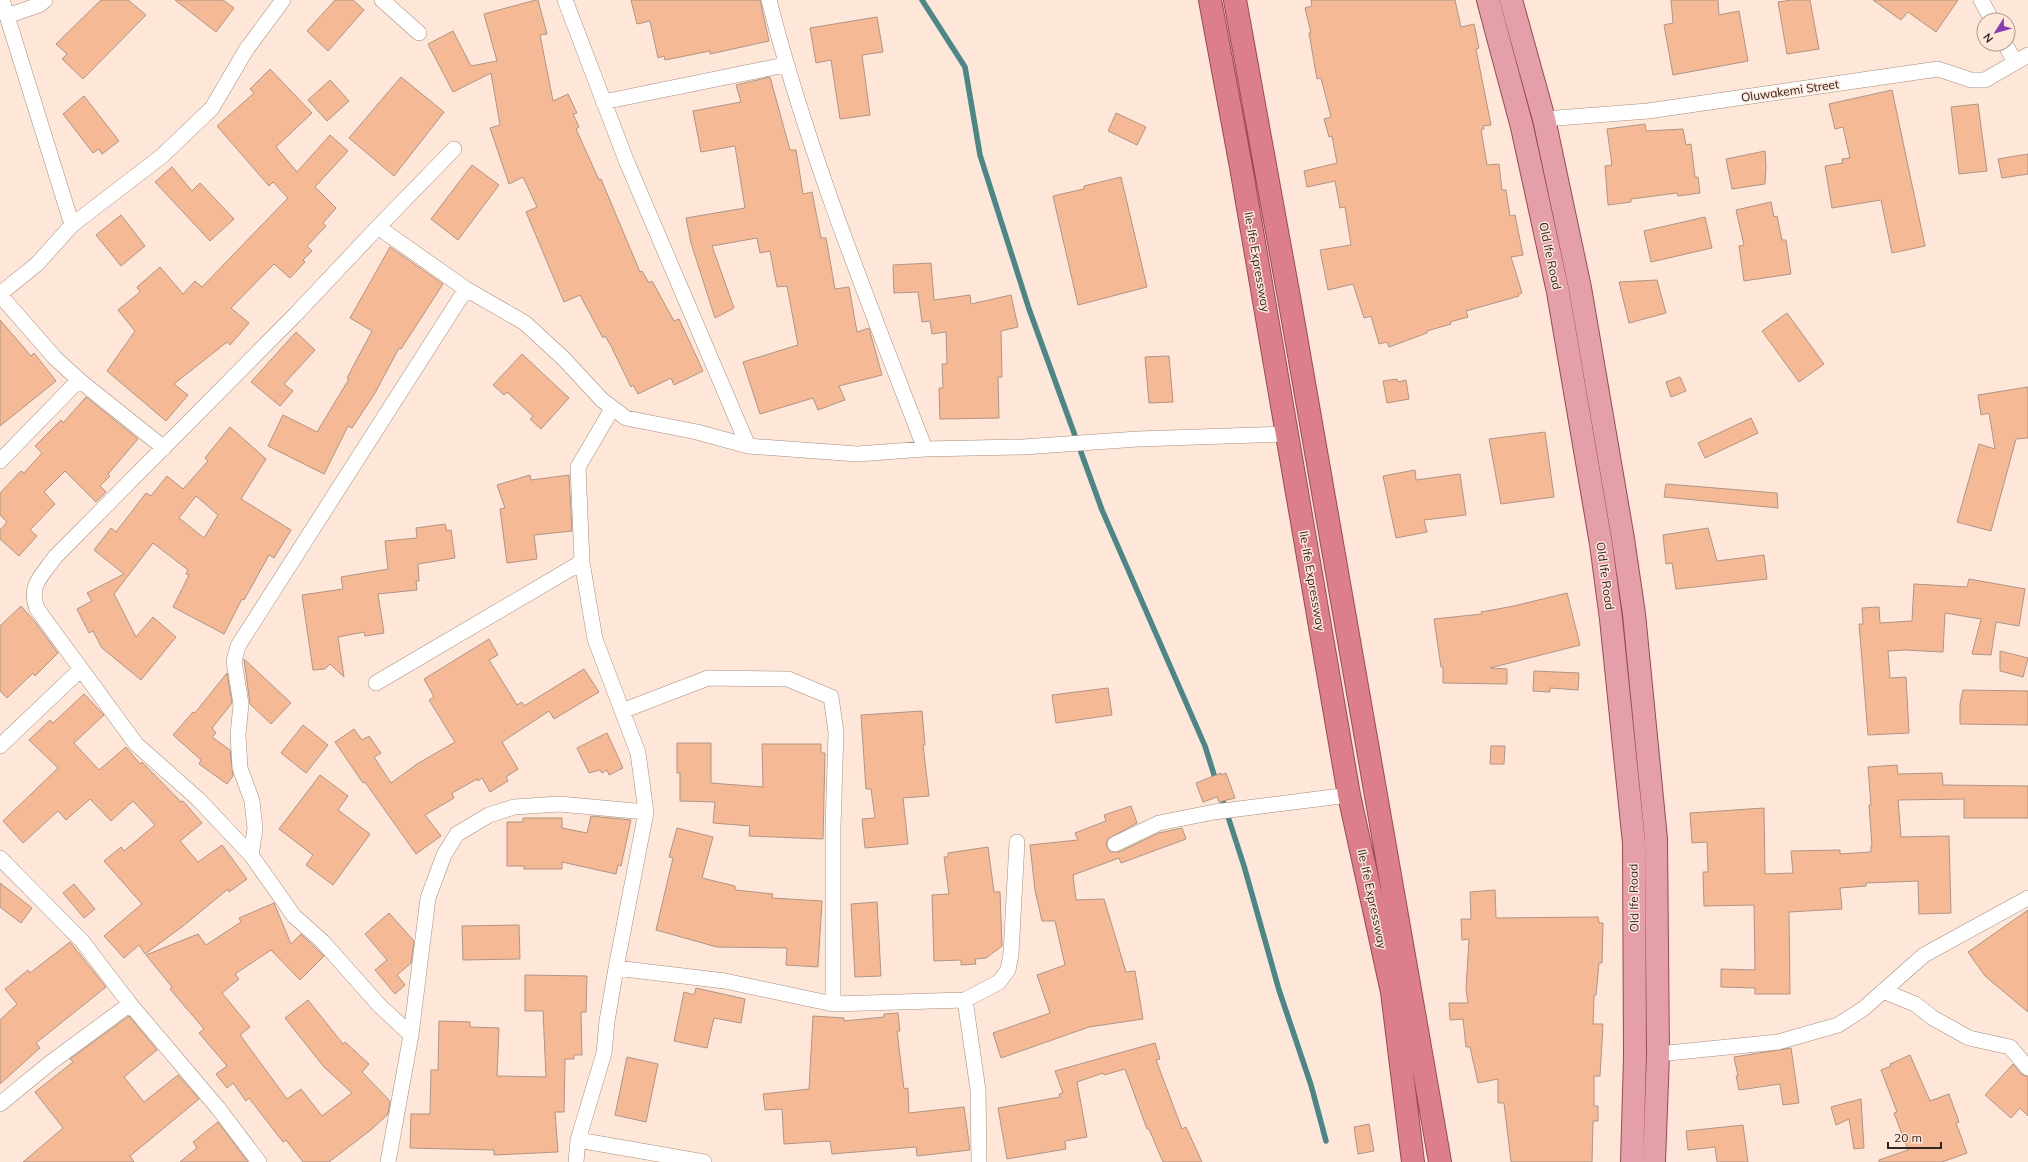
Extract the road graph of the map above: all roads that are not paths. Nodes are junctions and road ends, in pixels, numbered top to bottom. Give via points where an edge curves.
1 (2, 0) edge
2 (45, 0) edge
3 (283, 0) edge
4 (382, 0) edge
5 (565, 0) edge
6 (769, 0) edge
7 (1210, 0) edge
8 (1235, 0) edge
9 (1488, 0) edge
10 (1511, 0) edge
11 (1981, 0) edge
12 (1988, 12) edge
13 (7, 16) junction
14 (419, 33) dead end
15 (2021, 58) edge
16 (785, 65) junction
17 (603, 102) junction
18 (1544, 119) junction
19 (454, 149) dead end
20 (72, 225) junction
21 (378, 226) junction
22 (1580, 288) junction
23 (466, 289) junction
24 (1558, 292) junction
25 (0, 295) edge
26 (79, 380) junction
27 (612, 409) junction
28 (1287, 434) junction
29 (748, 446) junction
30 (164, 448) junction
31 (925, 449) junction
32 (0, 461) edge
33 (582, 562) junction
34 (81, 669) junction
35 (376, 683) dead end
36 (622, 711) junction
37 (0, 746) edge
38 (1349, 795) junction
39 (646, 812) junction
40 (1017, 842) dead end
41 (1115, 844) dead end
42 (251, 855) junction
43 (0, 858) edge
44 (2028, 898) edge
45 (616, 968) junction
46 (1883, 991) junction
47 (965, 1000) junction
48 (130, 1004) junction
49 (833, 1004) junction
50 (411, 1035) junction
51 (1658, 1054) junction
52 (2028, 1068) edge
53 (0, 1104) edge
54 (578, 1140) junction
55 (259, 1162) edge
56 (388, 1162) edge
57 (576, 1162) edge
58 (704, 1162) edge
59 (979, 1162) edge
60 (1413, 1162) edge
61 (1440, 1162) edge
62 (1632, 1162) edge
63 (1654, 1162) edge

1 - 13 street
2 - 13 street via 39,5
3 - 20 street via 246,50 212,108 162,156
4 - 14 street
5 - 17 street
6 - 16 street
7 - 28 highway, Ile-Ife Expressway
8 - 61 highway, Ile-Ife Expressway
9 - 24 main road, Old Ife Road via 1522,127
10 - 18 main road, Old Ife Road
11 - 12 street
13 - 20 street
15 - 18 street, Oluwakemi Street via 1985,80 1971,80 1938,70 1648,110
16 - 17 street
16 - 31 street via 854,266
17 - 29 street
18 - 22 main road, Old Ife Road
19 - 21 street
20 - 25 street via 37,264
21 - 23 street
21 - 30 street via 295,315
22 - 24 main road
22 - 51 main road, Old Ife Road via 1634,614 1656,839
23 - 27 street via 525,323
23 - 42 street via 238,646 234,661 241,704 238,735 240,768 252,801 255,829
24 - 62 main road, Old Ife Road via 1601,544 1634,843 1636,1057
25 - 26 street via 55,358
26 - 30 street
26 - 32 street
27 - 29 street via 626,418 697,432
27 - 33 street via 578,467
28 - 31 street via 1138,439 1022,447
28 - 38 highway, Ile-Ife Expressway
29 - 31 street via 857,454
30 - 34 street via 55,557 33,588 37,608
33 - 35 street
33 - 36 street via 595,639
34 - 37 street
34 - 42 street via 136,744 198,799
36 - 39 street via 638,753
36 - 49 street via 708,678 788,678 831,697 836,732
38 - 41 street via 1214,812 1159,823
38 - 60 highway, Ile-Ife Expressway via 1392,992
39 - 45 street
39 - 50 street via 559,804 514,807 489,815 457,834 444,855 428,898
40 - 47 street via 1008,970 999,982
42 - 50 street via 294,916 323,942 379,1005
43 - 48 street via 82,941
44 - 46 street via 1924,955
45 - 49 street via 725,980
45 - 54 street via 604,1053
46 - 51 street via 1863,1009 1838,1025 1778,1042
46 - 52 street via 1915,1004 1933,1018 1969,1038 2010,1047
47 - 49 street
47 - 59 street via 978,1090
48 - 53 street via 50,1063
48 - 55 street via 218,1108
50 - 56 street
51 - 63 main road, Old Ife Road
54 - 57 street
54 - 58 street

